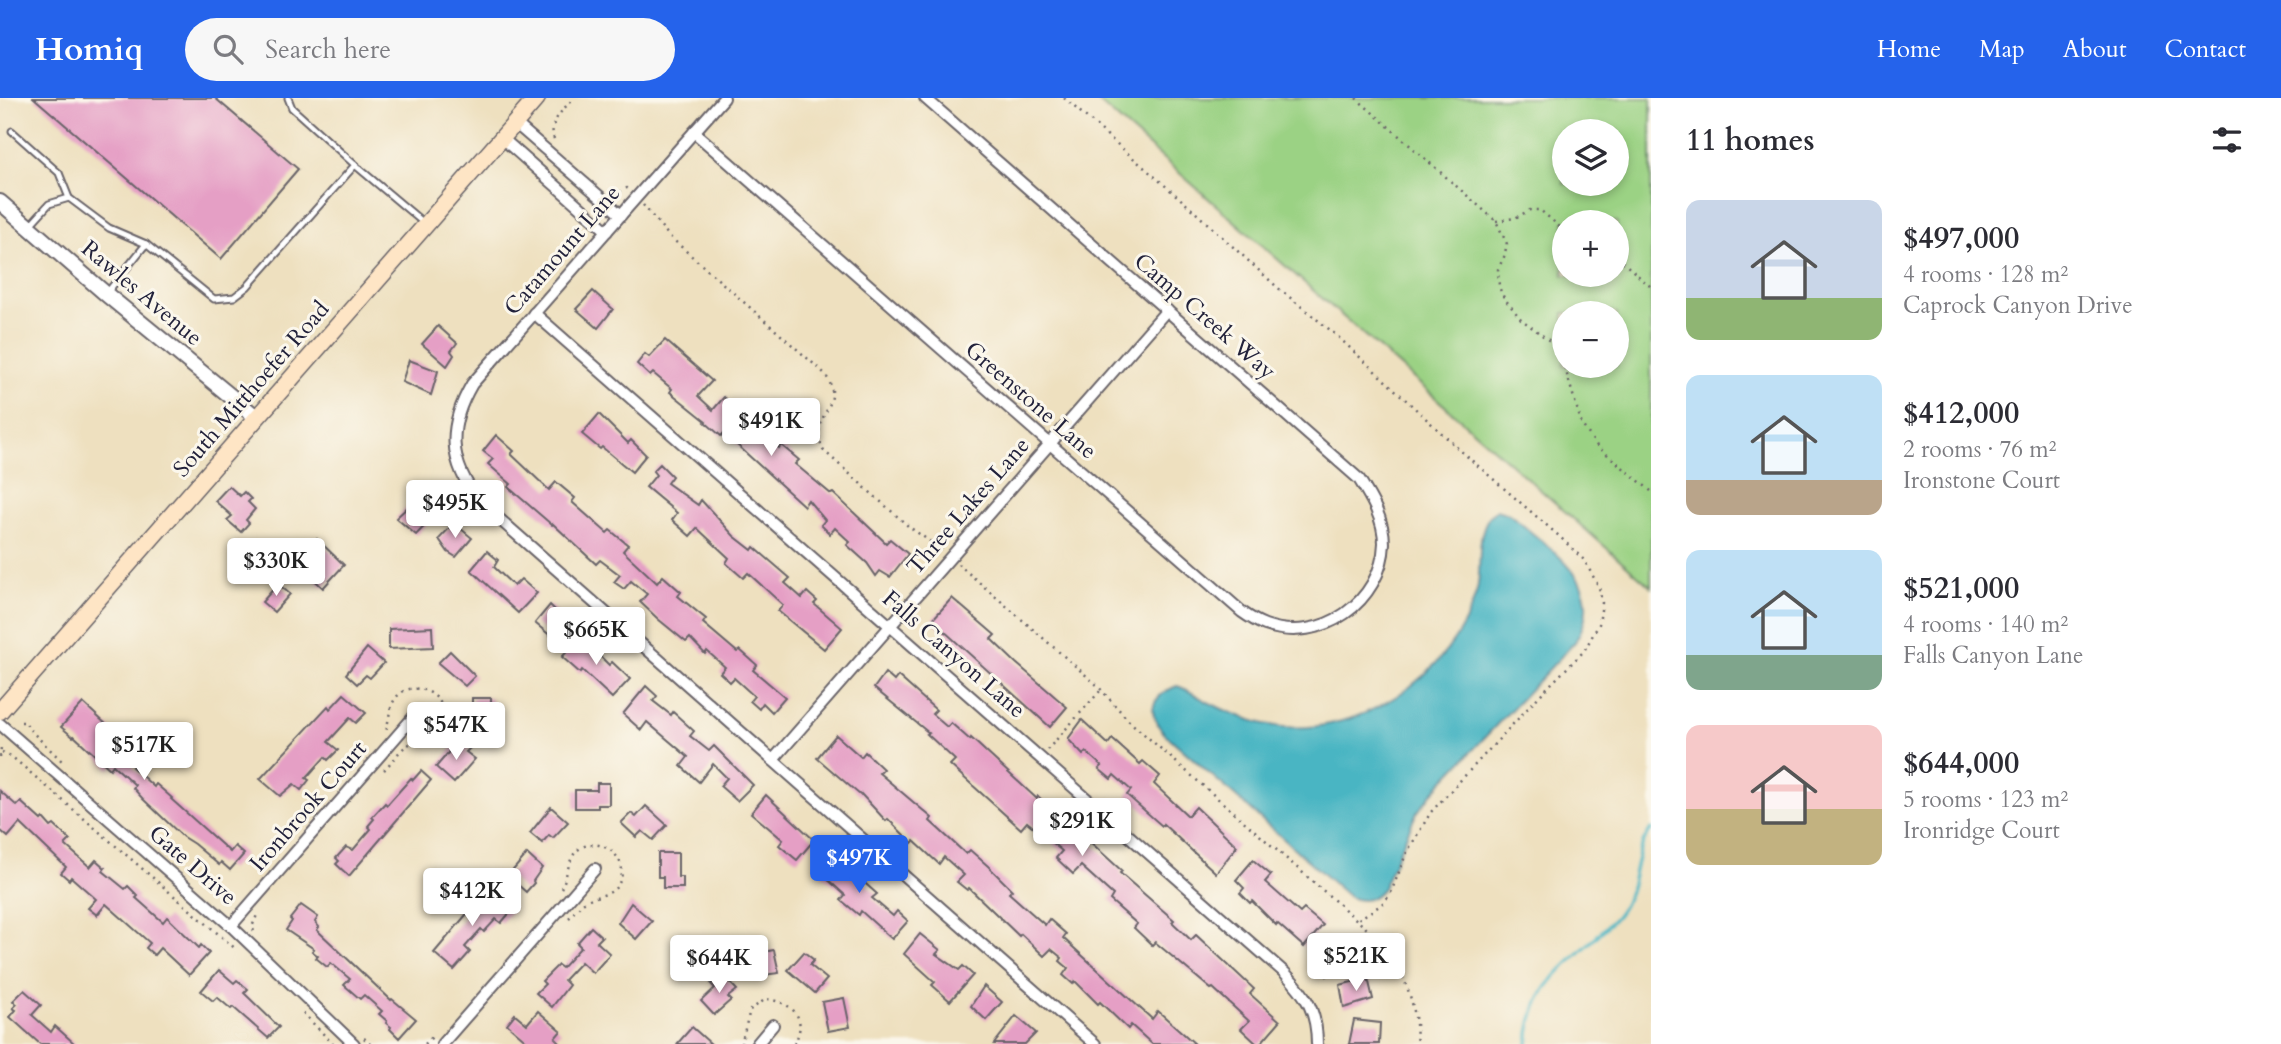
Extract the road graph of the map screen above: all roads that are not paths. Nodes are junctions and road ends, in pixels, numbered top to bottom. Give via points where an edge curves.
1 (288, 98) edge
2 (537, 98) edge
3 (724, 98) edge
4 (925, 98) edge
5 (515, 123) junction
6 (12, 131) dead end
7 (694, 132) junction
8 (502, 138) junction
9 (355, 165) junction
10 (69, 198) junction
11 (0, 202) edge
12 (621, 215) junction
13 (426, 225) junction
14 (29, 227) junction
15 (607, 231) junction
16 (146, 244) junction
17 (106, 294) junction
18 (1167, 310) junction
19 (534, 313) junction
20 (256, 417) junction
21 (1049, 444) junction
22 (1361, 599) joint
23 (890, 626) junction
24 (0, 711) edge
25 (417, 713) dead end
26 (0, 724) edge
27 (773, 760) junction
28 (595, 869) dead end
29 (230, 926) junction
30 (773, 1025) dead end
31 (1083, 1034) junction
32 (357, 1039) edge
33 (442, 1044) edge
34 (757, 1044) edge
35 (1074, 1044) edge
36 (1095, 1044) edge
37 (1317, 1044) edge

1 - 9 lane via 292,108
2 - 5 main road, South Mitthoefer Road
3 - 7 street, Catamount Lane
4 - 18 street, Camp Creek Way
5 - 8 main road, South Mitthoefer Road
5 - 12 street
6 - 10 lane via 59,173
7 - 12 street, Catamount Lane
7 - 21 street, Greenstone Lane
8 - 13 main road, South Mitthoefer Road
8 - 15 street
9 - 13 lane
9 - 16 lane via 234,297 214,299
10 - 14 lane via 49,204
10 - 16 lane via 109,228
11 - 14 street, Rawles Avenue
12 - 15 street, Catamount Lane
13 - 20 main road, South Mitthoefer Road
14 - 17 street, Rawles Avenue
15 - 19 street, Catamount Lane
16 - 17 lane
17 - 20 street, Rawles Avenue
18 - 21 street, Three Lakes Lane
18 - 22 street, Camp Creek Way via 1359,479 1377,511 1384,542 1377,573
19 - 23 street, Falls Canyon Lane
19 - 27 street, Catamount Lane via 462,401 454,441 465,484
20 - 24 main road, South Mitthoefer Road
21 - 22 street, Greenstone Lane via 1225,599 1255,620 1280,628 1310,629 1340,618
21 - 23 street, Three Lakes Lane
23 - 27 street, Three Lakes Lane
23 - 37 street, Falls Canyon Lane via 1285,973 1311,1006
25 - 29 street, Ironbrook Court
26 - 29 street, Gate Drive
27 - 31 street
28 - 33 street
29 - 32 street, Gate Drive
30 - 34 street
31 - 35 street
31 - 36 street

